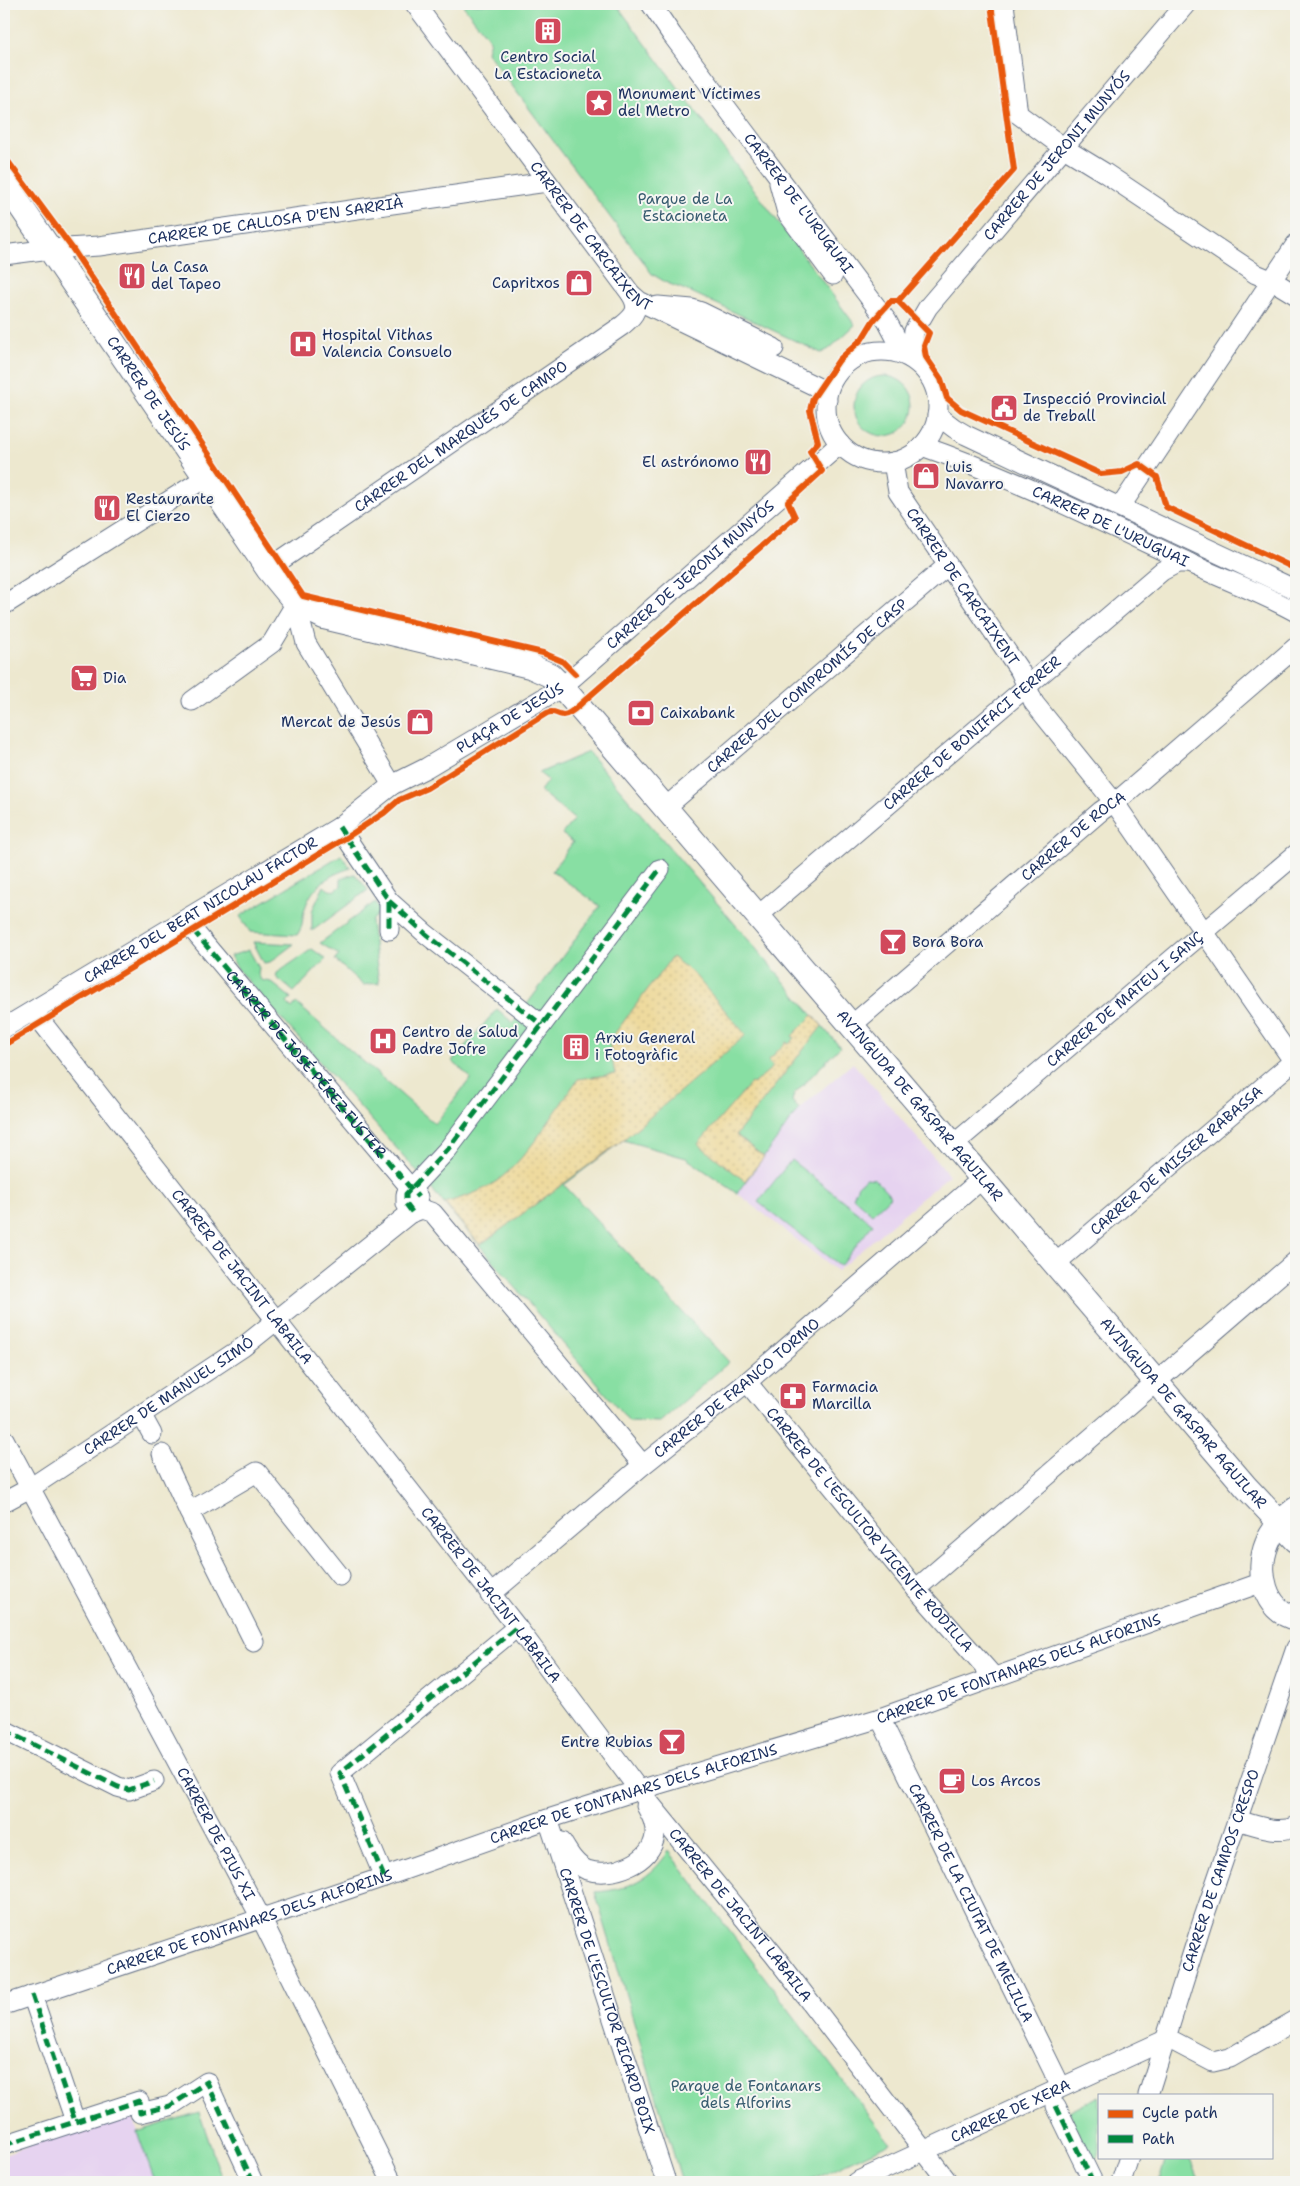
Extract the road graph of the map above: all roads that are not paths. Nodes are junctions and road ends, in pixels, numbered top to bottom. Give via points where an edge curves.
1 (415, 4) edge
2 (651, 4) edge
3 (1004, 4) edge
4 (1186, 4) edge
5 (1064, 148) junction
6 (775, 172) junction
7 (4, 182) edge
8 (547, 182) junction
9 (1296, 244) edge
10 (50, 249) junction
11 (4, 255) edge
12 (833, 275) dead end
13 (1273, 281) junction
14 (1296, 295) edge
15 (637, 298) junction
16 (928, 307) junction
17 (893, 331) junction
18 (774, 348) dead end
19 (876, 351) junction
20 (907, 356) junction
21 (827, 400) junction
22 (937, 415) junction
23 (840, 444) junction
24 (922, 446) junction
25 (893, 462) junction
26 (205, 478) junction
27 (1121, 506) junction
28 (1189, 563) junction
29 (948, 565) junction
30 (268, 569) junction
31 (1249, 590) junction
32 (1296, 590) edge
33 (296, 603) junction
34 (4, 605) edge
35 (1296, 612) edge
36 (1296, 625) edge
37 (1296, 648) edge
38 (562, 686) junction
39 (1026, 687) junction
40 (192, 701) dead end
41 (392, 785) junction
42 (1114, 802) junction
43 (666, 807) junction
44 (339, 827) junction
45 (1296, 854) edge
46 (660, 869) dead end
47 (389, 900) junction
48 (759, 915) junction
49 (193, 930) dead end
50 (389, 930) dead end
51 (1203, 933) junction
52 (33, 1011) junction
53 (542, 1025) junction
54 (852, 1025) junction
55 (4, 1028) edge
56 (1295, 1062) edge
57 (954, 1144) junction
58 (983, 1178) junction
59 (416, 1202) junction
60 (1296, 1261) edge
61 (1056, 1263) junction
62 (276, 1322) junction
63 (1156, 1380) junction
64 (747, 1382) junction
65 (141, 1414) junction
66 (152, 1434) dead end
67 (4, 1440) edge
68 (162, 1454) dead end
69 (643, 1465) junction
70 (30, 1488) junction
71 (4, 1502) edge
72 (189, 1512) junction
73 (1289, 1516) edge
74 (1296, 1540) edge
75 (340, 1576) dead end
76 (1263, 1582) junction
77 (916, 1588) junction
78 (490, 1595) junction
79 (1296, 1618) edge
80 (517, 1627) junction
81 (254, 1642) dead end
82 (1296, 1648) edge
83 (994, 1677) junction
84 (880, 1718) junction
85 (4, 1730) edge
86 (154, 1780) dead end
87 (639, 1790) junction
88 (548, 1819) junction
89 (1238, 1820) junction
90 (1296, 1826) edge
91 (384, 1877) junction
92 (261, 1918) junction
93 (32, 1995) junction
94 (4, 2005) edge
95 (1296, 2020) edge
96 (1165, 2040) junction
97 (1061, 2087) junction
98 (1148, 2094) edge
99 (1056, 2106) dead end
100 (75, 2121) junction
101 (4, 2145) edge
102 (923, 2151) junction
103 (1129, 2158) edge
104 (252, 2182) edge
105 (392, 2182) edge
106 (666, 2182) edge
107 (856, 2182) edge
108 (948, 2182) edge
109 (1093, 2182) edge
110 (1121, 2182) edge

1 - 8 street, CARRER DE CARCAIXENT
2 - 6 street, CARRER DE L'URUGUAI
3 - 5 street via 1018,114
4 - 5 street, CARRER DE JERONI MUNYÓS
5 - 13 street via 1256,274
5 - 16 street, CARRER DE JERONI MUNYÓS
6 - 12 street via 787,213
6 - 17 street, CARRER DE L'URUGUAI
7 - 10 main road, CARRER DE JESÚS
8 - 10 street, CARRER DE CALLOSA D'EN SARRIÀ via 100,246
8 - 15 street, CARRER DE CARCAIXENT
9 - 13 street
10 - 11 street, CARRER DE CALLOSA D'EN SARRIÀ
10 - 26 main road, CARRER DE JESÚS
13 - 14 street
13 - 27 street
15 - 18 street via 701,312
15 - 21 street, CARRER DE CARCAIXENT via 820,388
15 - 30 street, CARRER DEL MARQUÉS DE CAMPO via 636,314 623,326
16 - 17 street, CARRER DE JERONI MUNYÓS
16 - 20 street, CARRER DE JERONI MUNYÓS via 914,331
17 - 19 street, CARRER DE JERONI MUNYÓS
17 - 20 street, CARRER DE L'URUGUAI
19 - 20 street
19 - 21 street via 851,360 838,372
20 - 22 street via 927,374 934,386
21 - 23 street via 828,422
22 - 24 street
22 - 27 street, CARRER DE L'URUGUAI via 966,435
23 - 25 street via 867,460
23 - 38 street, CARRER DE JERONI MUNYÓS
24 - 25 street
24 - 28 street, CARRER DE L'URUGUAI via 1010,481
25 - 29 street, CARRER DE CARCAIXENT via 898,492
26 - 30 main road, CARRER DE JESÚS
26 - 34 street
27 - 32 street, CARRER DE L'URUGUAI
28 - 31 street, CARRER DE L'URUGUAI
28 - 39 street, CARRER DE BONIFACI FERRER via 1177,563 1162,571
29 - 39 street, CARRER DE CARCAIXENT via 1020,671
29 - 43 street, CARRER DEL COMPROMÍS DE CASP
30 - 33 main road, CARRER DE JESÚS
31 - 35 street, CARRER DE L'URUGUAI via 1272,598
31 - 36 street
33 - 38 main road, PLAÇA DE JESÚS via 324,617 530,666
33 - 40 street via 272,644
33 - 41 street via 306,643
37 - 42 street, CARRER DE ROCA
38 - 41 street, PLAÇA DE JESÚS
38 - 43 main road, AVINGUDA DE GASPAR AGUILAR
39 - 42 street, CARRER DE CARCAIXENT via 1034,703
39 - 48 street, CARRER DE BONIFACI FERRER
41 - 44 street, CARRER DEL BEAT NICOLAU FACTOR
42 - 51 street, CARRER DE CARCAIXENT
42 - 54 street, CARRER DE ROCA
43 - 48 main road, AVINGUDA DE GASPAR AGUILAR
44 - 47 street
44 - 52 street, CARRER DEL BEAT NICOLAU FACTOR
45 - 51 street, CARRER DE MATEU I SANÇ
46 - 53 street, CARRER DE MANUEL SIMÓ
47 - 50 street
47 - 53 street via 426,934
48 - 54 main road, AVINGUDA DE GASPAR AGUILAR
49 - 59 street, CARRER DE JOSÉ PÉREZ-FUSTER
51 - 56 street, CARRER DE CARCAIXENT
51 - 57 street, CARRER DE MATEU I SANÇ
52 - 55 street, CARRER DEL BEAT NICOLAU FACTOR
52 - 62 street, CARRER DE JACINT LABAILA
53 - 59 street, CARRER DE MANUEL SIMÓ via 448,1149
54 - 57 main road, AVINGUDA DE GASPAR AGUILAR
56 - 61 street, CARRER DE MISSER RABASSA
57 - 58 main road, AVINGUDA DE GASPAR AGUILAR
58 - 61 main road, AVINGUDA DE GASPAR AGUILAR
58 - 64 street, CARRER DE FRANCO TORMO
59 - 62 street, CARRER DE MANUEL SIMÓ
59 - 69 street, CARRER DE JOSÉ PÉREZ-FUSTER via 433,1213
60 - 63 street
61 - 63 main road, AVINGUDA DE GASPAR AGUILAR
62 - 65 street, CARRER DE MANUEL SIMÓ
62 - 78 street, CARRER DE JACINT LABAILA
63 - 73 main road, AVINGUDA DE GASPAR AGUILAR via 1246,1487
63 - 77 street
64 - 69 street, CARRER DE FRANCO TORMO
64 - 77 street, CARRER DE L'ESCULTOR VICENTE RODILLA
65 - 66 street
65 - 70 street, CARRER DE MANUEL SIMÓ
67 - 70 street, CARRER DE PIUS XI
68 - 72 street
69 - 78 street, CARRER DE FRANCO TORMO
70 - 71 street, CARRER DE MANUEL SIMÓ
70 - 92 street, CARRER DE PIUS XI
72 - 75 street via 257,1472
72 - 81 street
73 - 74 main road, AVINGUDA DE GASPAR AGUILAR
73 - 76 main road via 1272,1533 1266,1545
76 - 79 main road via 1274,1604
76 - 83 street, CARRER DE FONTANARS DELS ALFORINS
77 - 83 street, CARRER DE L'ESCULTOR VICENTE RODILLA
78 - 80 street, CARRER DE JACINT LABAILA
80 - 87 street, CARRER DE JACINT LABAILA
80 - 91 street via 340,1773
82 - 89 street, CARRER DE CAMPOS CRESPO
83 - 84 street, CARRER DE FONTANARS DELS ALFORINS
84 - 87 street, CARRER DE FONTANARS DELS ALFORINS
84 - 97 street, CARRER DE LA CIUTAT DE MELILLA
85 - 86 street via 118,1787 129,1790
87 - 88 street, CARRER DE FONTANARS DELS ALFORINS
87 - 88 street via 655,1824 655,1836 646,1854 637,1862 621,1868 608,1872 586,1870 572,1858
87 - 102 street, CARRER DE JACINT LABAILA via 774,1955
88 - 91 street, CARRER DE FONTANARS DELS ALFORINS
88 - 106 street, CARRER DE L'ESCULTOR RICARD BOIX
89 - 90 street via 1273,1829 1289,1830
89 - 96 street, CARRER DE CAMPOS CRESPO
91 - 92 street, CARRER DE FONTANARS DELS ALFORINS
92 - 93 street, CARRER DE FONTANARS DELS ALFORINS
92 - 105 street, CARRER DE PIUS XI
93 - 94 street, CARRER DE FONTANARS DELS ALFORINS
93 - 100 street
95 - 96 street via 1230,2058 1213,2062
96 - 97 street, CARRER DE XERA
96 - 98 street, CARRER DE CAMPOS CRESPO
97 - 102 street, CARRER DE XERA
99 - 109 street
100 - 101 street
100 - 104 street via 138,2101 140,2113 170,2106 207,2082
102 - 107 street, CARRER DE XERA
102 - 108 street, CARRER DE JACINT LABAILA
103 - 110 street

